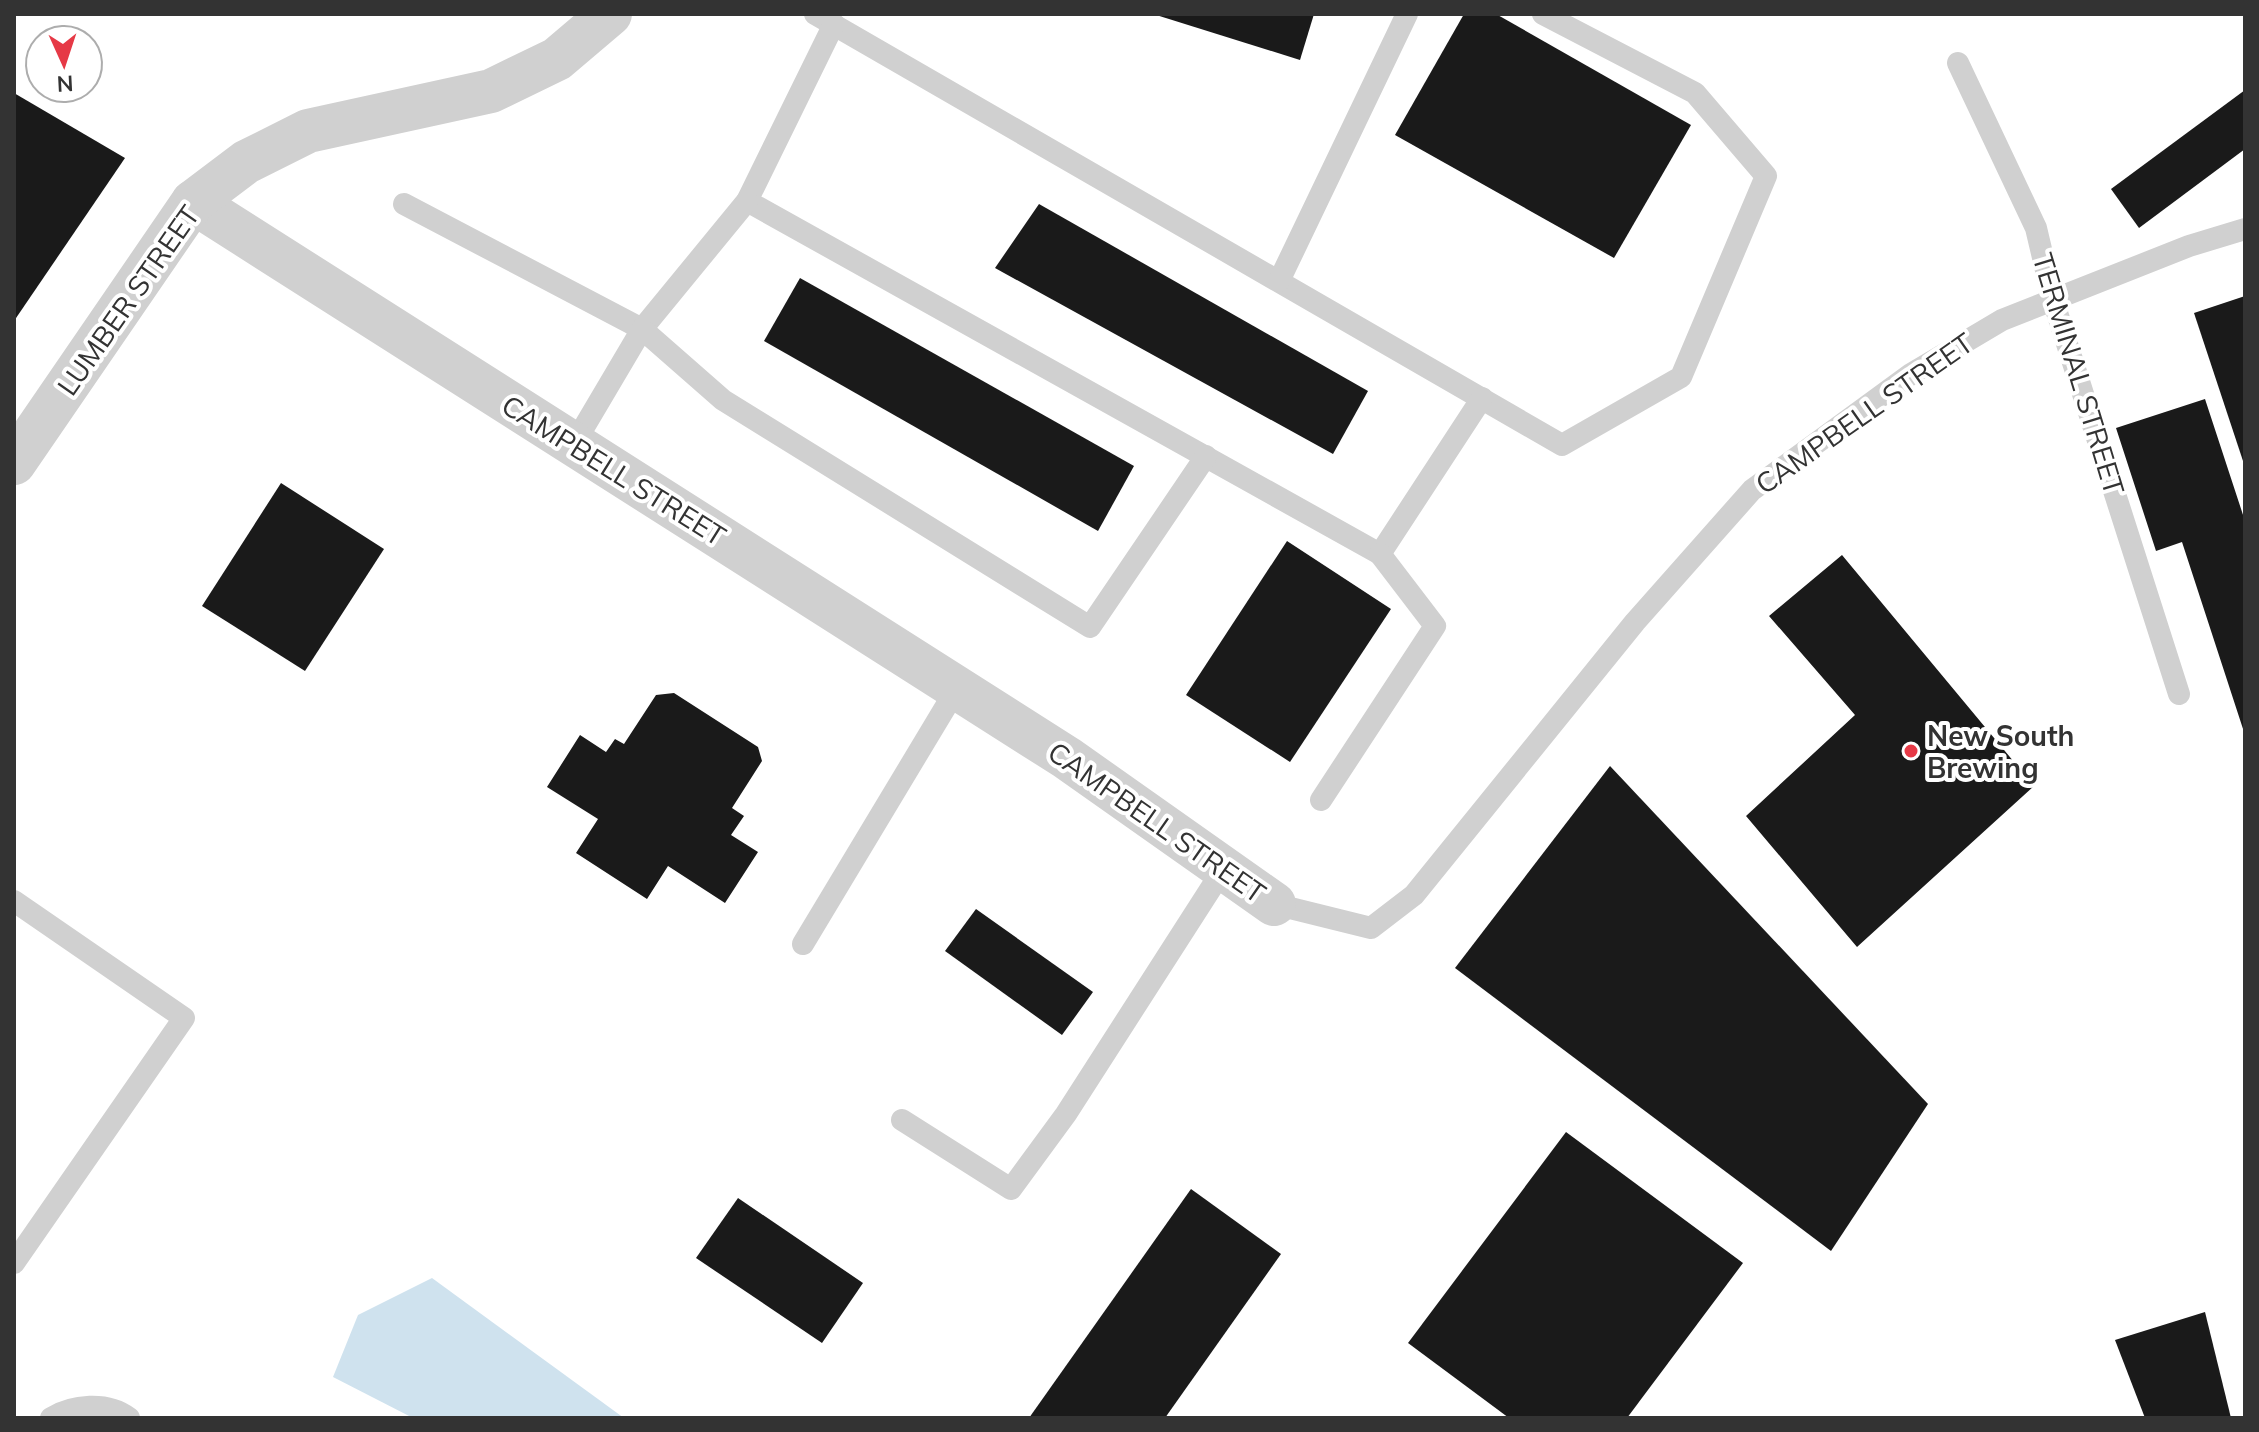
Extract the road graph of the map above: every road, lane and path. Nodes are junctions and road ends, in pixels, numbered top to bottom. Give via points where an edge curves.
1 (610, 14) edge
2 (1407, 14) edge
3 (1543, 14) edge
4 (825, 19) edge
5 (1958, 63) dead end
6 (747, 201) junction
7 (193, 202) junction
8 (404, 204) dead end
9 (2245, 229) edge
10 (1279, 281) junction
11 (2053, 300) junction
12 (642, 329) junction
13 (1482, 398) junction
14 (574, 444) junction
15 (1206, 456) junction
16 (14, 463) edge
17 (1380, 554) junction
18 (957, 688) junction
19 (2179, 694) dead end
20 (1321, 800) dead end
21 (1224, 868) junction
22 (14, 901) edge
23 (1274, 904) joint
24 (803, 944) dead end
25 (902, 1120) dead end
26 (14, 1263) edge
27 (51, 1418) edge
28 (129, 1418) edge

1 - 7 street, LUMBER STREET via 557,59 491,91 308,131 246,162
2 - 10 lane
3 - 13 lane via 1695,93 1766,176 1681,377 1562,445
4 - 6 lane
4 - 10 lane
5 - 11 lane, TERMINAL STREET via 2036,228
6 - 12 lane
6 - 15 lane
7 - 14 street, CAMPBELL STREET
7 - 16 street, LUMBER STREET
8 - 12 lane
9 - 11 lane, CAMPBELL STREET
10 - 13 lane
11 - 19 lane, TERMINAL STREET
11 - 23 lane, CAMPBELL STREET via 2002,320 1911,374 1752,490 1635,622 1414,895 1371,928
12 - 14 lane
12 - 15 lane via 723,400 1090,627
13 - 17 lane
14 - 18 street, CAMPBELL STREET
15 - 17 lane
17 - 20 lane via 1435,626
18 - 21 street, CAMPBELL STREET
18 - 24 lane
21 - 23 street, CAMPBELL STREET
21 - 25 lane via 1066,1114 1011,1189
22 - 26 lane via 184,1018
27 - 28 lane via 63,1410 86,1407

